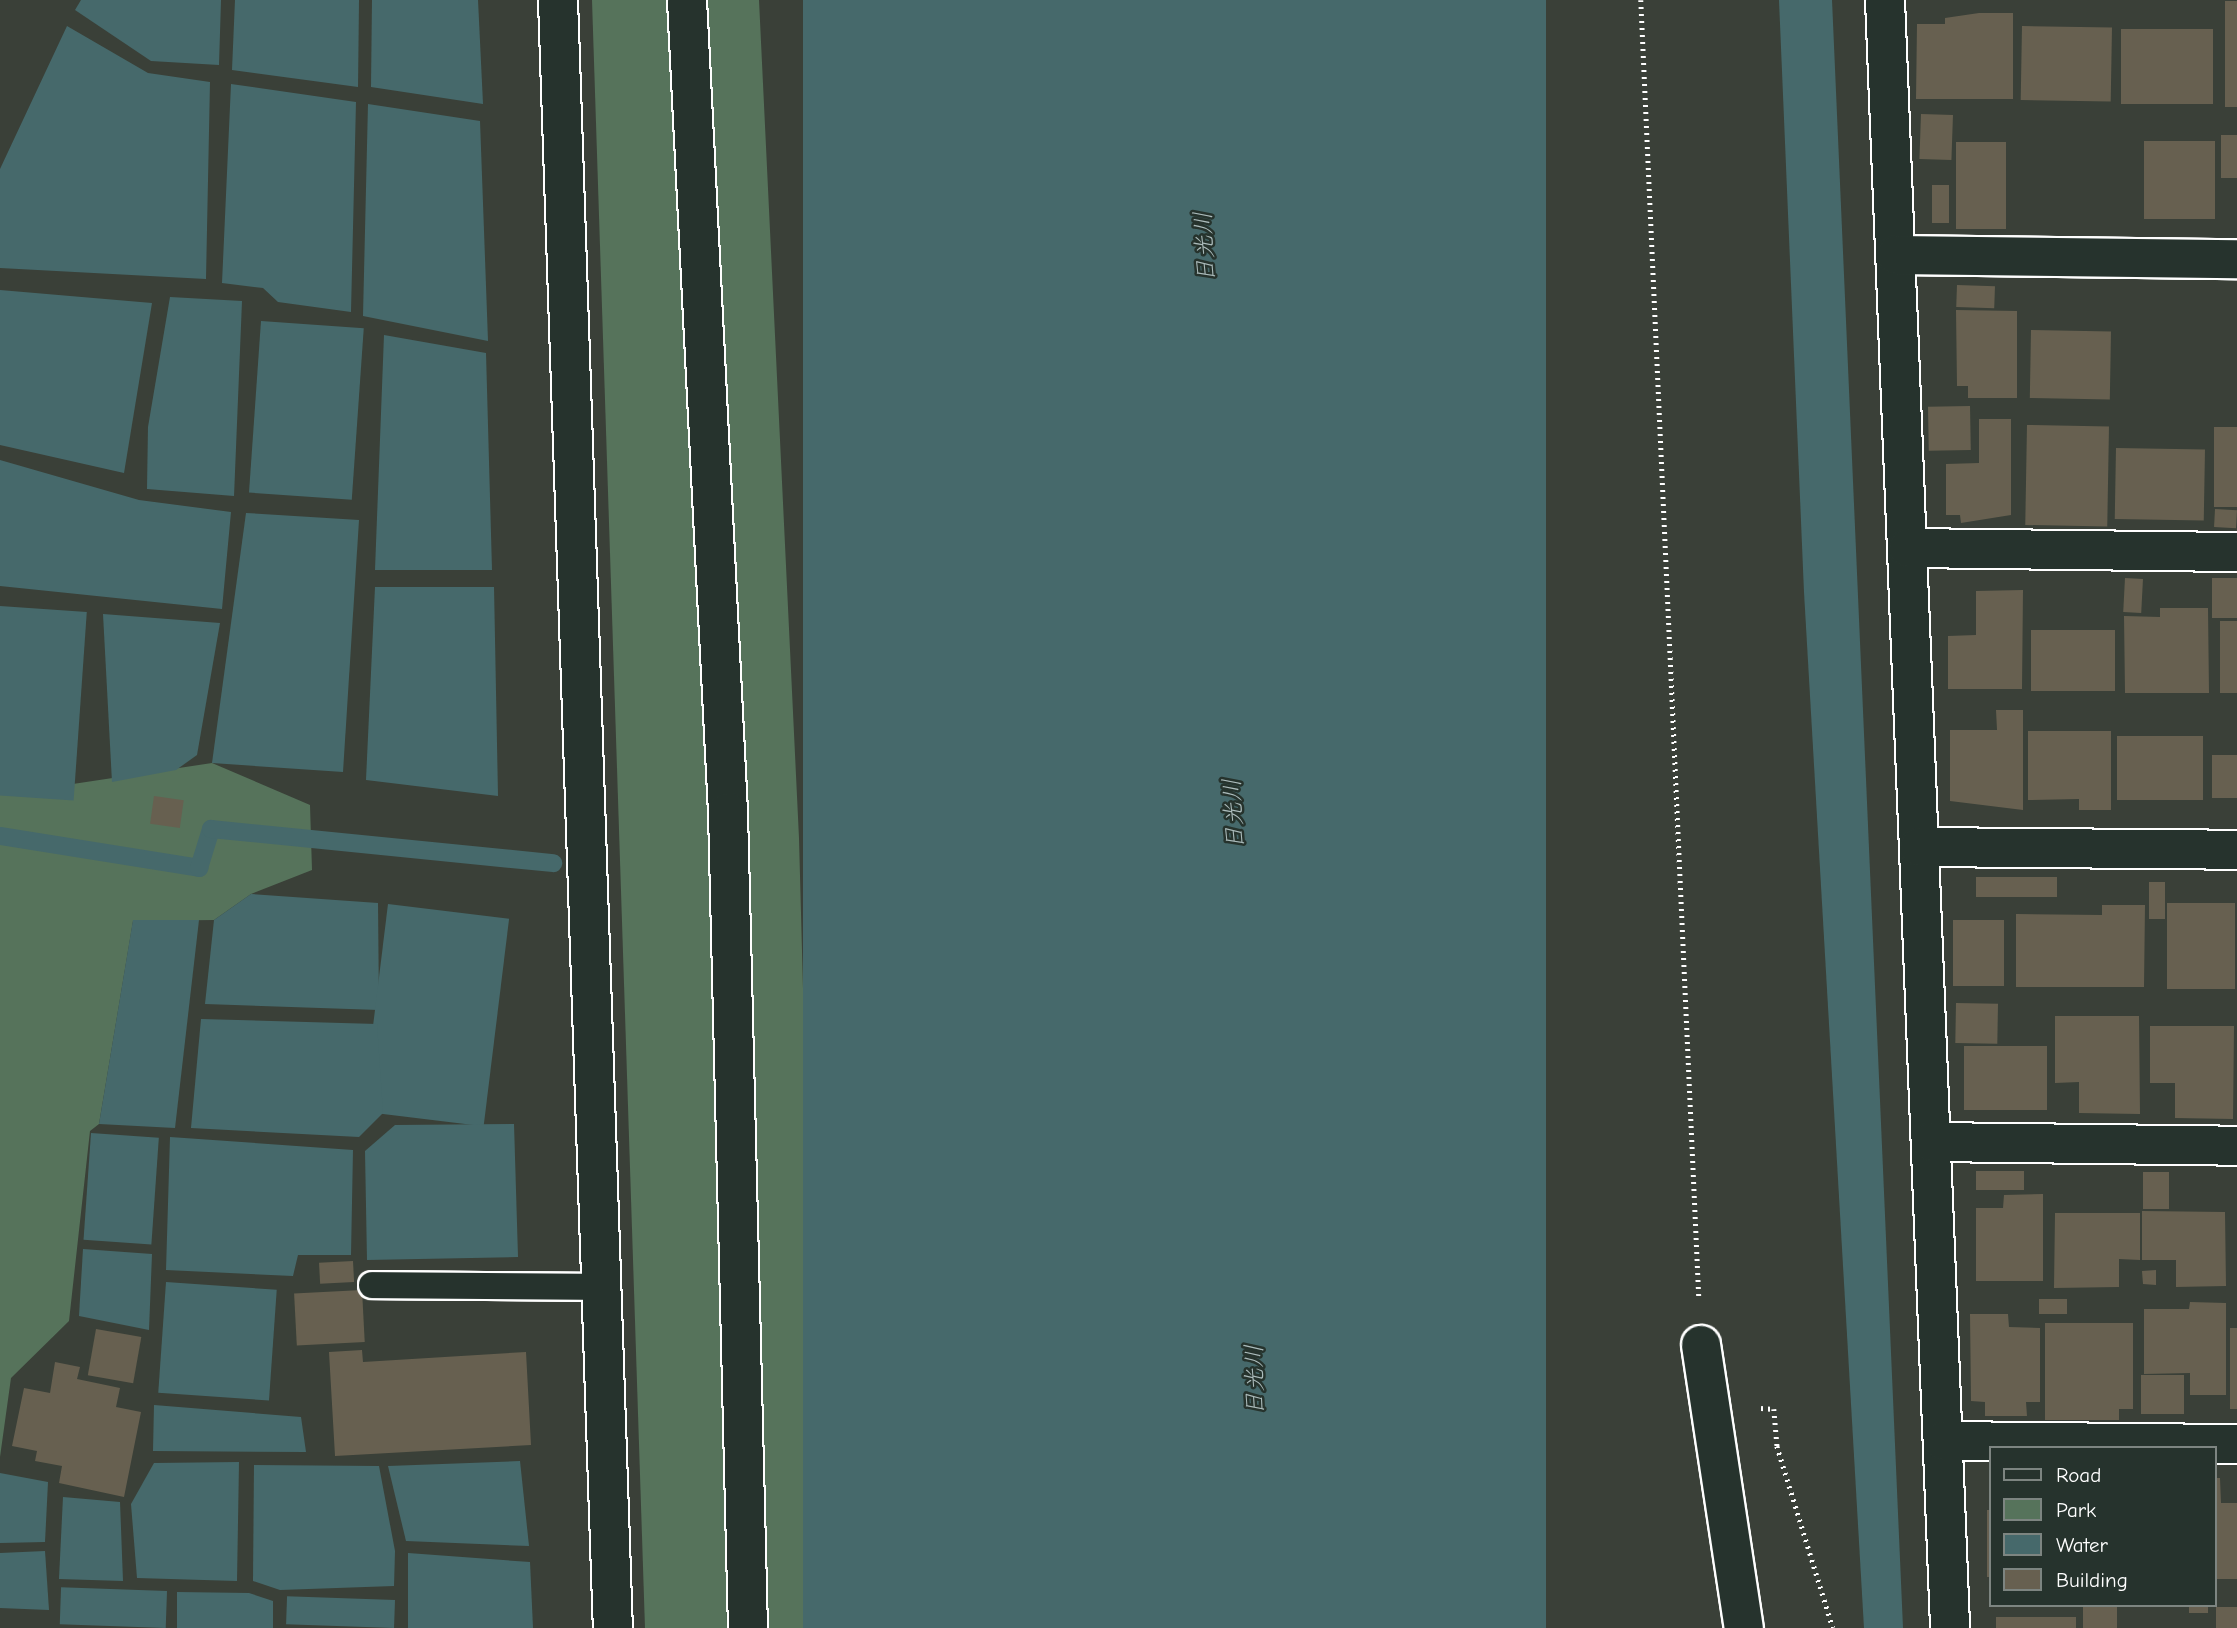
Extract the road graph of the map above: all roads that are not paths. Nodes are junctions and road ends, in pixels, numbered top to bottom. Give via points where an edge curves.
1 (558, 0) edge
2 (687, 0) edge
3 (1885, 0) edge
4 (1896, 255) junction
5 (2237, 259) edge
6 (1908, 548) junction
7 (2237, 552) edge
8 (1919, 847) junction
9 (2237, 850) edge
10 (1931, 1142) junction
11 (2237, 1146) edge
12 (372, 1285) dead end
13 (599, 1287) junction
14 (1701, 1345) road end
15 (1943, 1441) junction
16 (2237, 1444) edge
17 (613, 1628) edge
18 (748, 1628) edge
19 (1744, 1628) edge
20 (1950, 1628) edge

1 - 13 street
2 - 18 street via 728,812
3 - 4 street
4 - 5 street
4 - 6 street
6 - 7 street
6 - 8 street
8 - 9 street
8 - 10 street
10 - 11 street
10 - 15 street
12 - 13 lane
13 - 17 street
14 - 19 street
15 - 16 street
15 - 20 street

